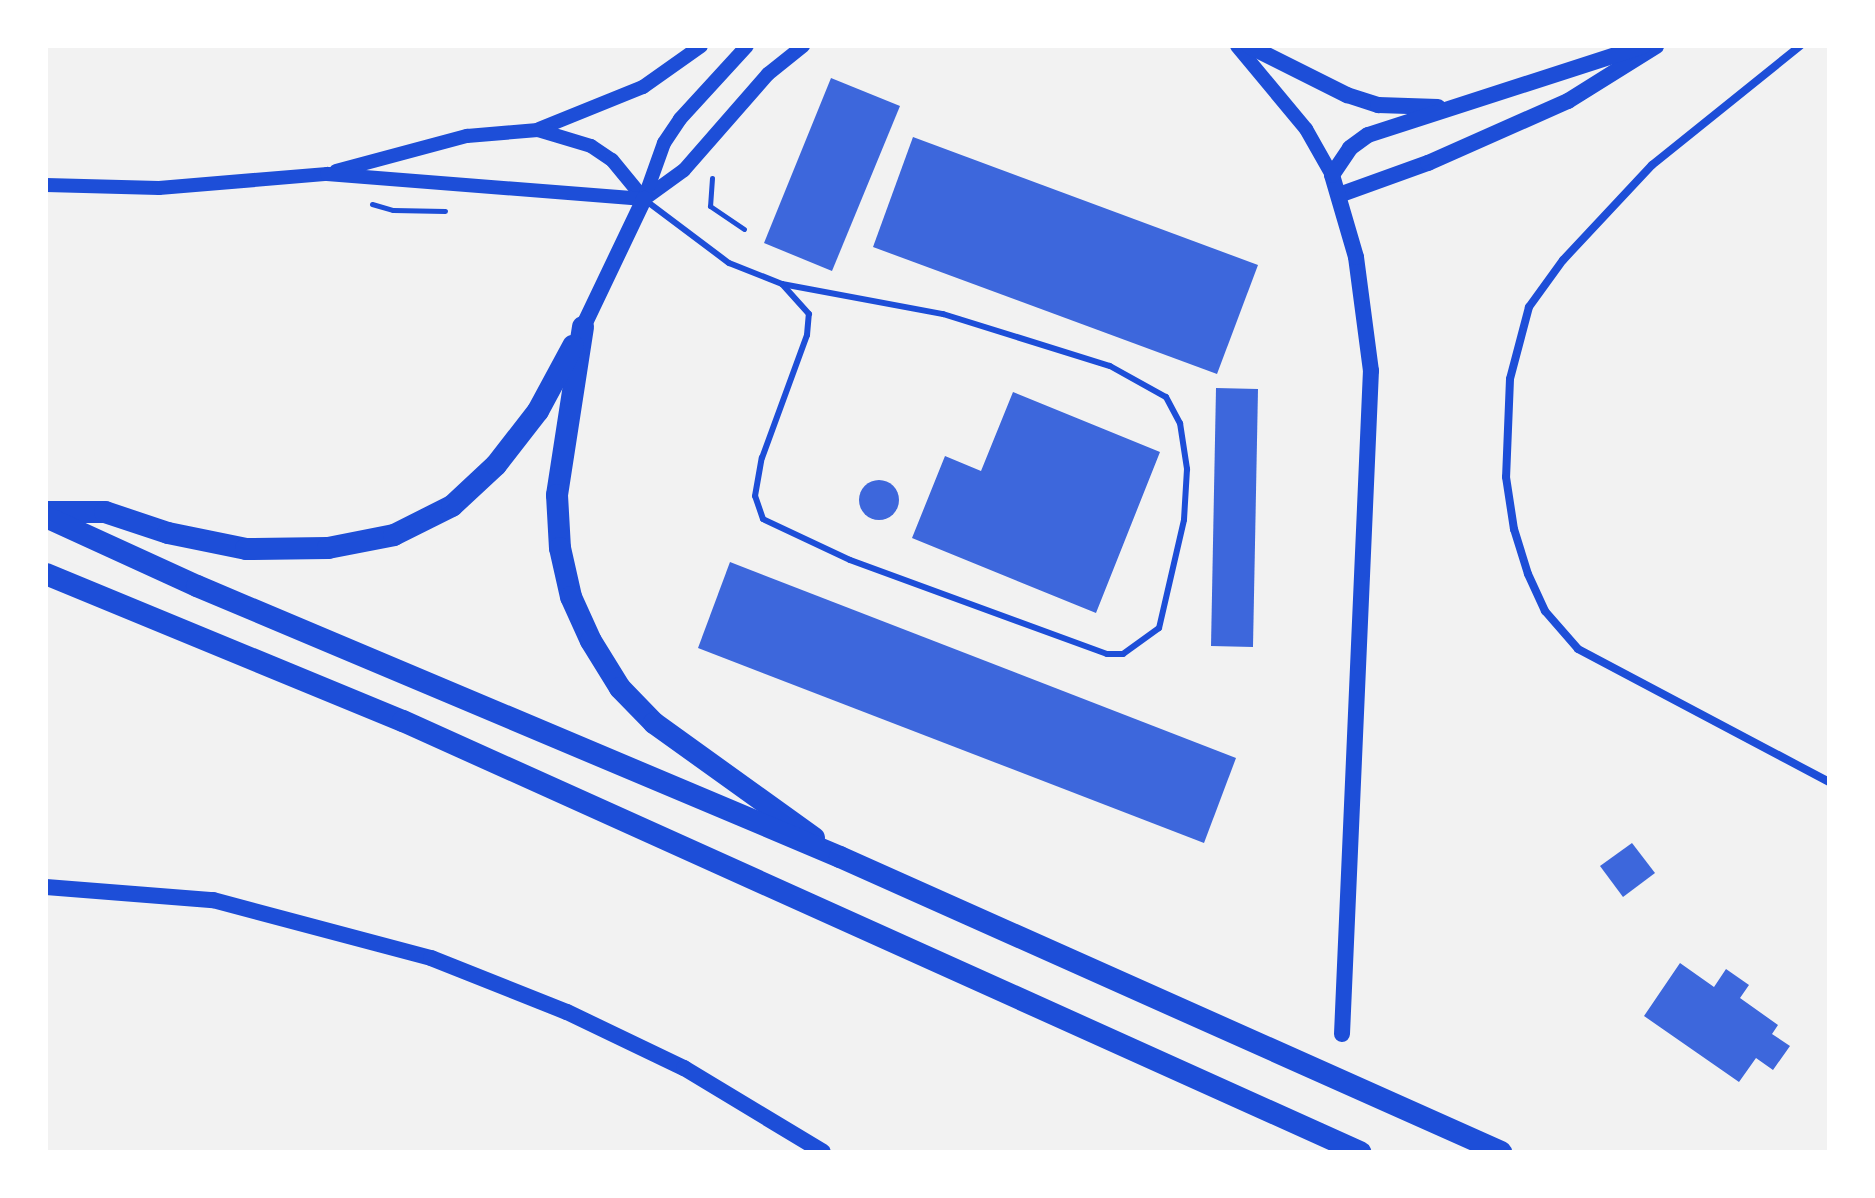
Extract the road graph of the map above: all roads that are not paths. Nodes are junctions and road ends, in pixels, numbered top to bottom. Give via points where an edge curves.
1 (701, 46) edge
2 (747, 46) edge
3 (803, 46) edge
4 (1237, 46) edge
5 (1249, 46) edge
6 (1643, 46) edge
7 (1656, 46) edge
8 (1800, 46) edge
9 (1460, 106) junction
10 (538, 130) junction
11 (327, 174) junction
12 (1332, 175) junction
13 (46, 185) edge
14 (1339, 195) junction
15 (644, 199) junction
16 (782, 284) junction
17 (583, 327) junction
18 (46, 514) edge
19 (46, 574) edge
20 (1829, 782) edge
21 (840, 857) junction
22 (46, 887) edge
23 (1342, 1034) dead end
24 (823, 1152) edge
25 (1360, 1152) edge
26 (1501, 1152) edge

1 - 10 street via 643,87
2 - 15 street via 680,119 664,143
3 - 15 street via 768,74 684,170
4 - 12 street via 1289,105
5 - 9 main road via 1378,105
6 - 9 main road
7 - 14 main road via 1568,101 1428,163
8 - 20 street via 1652,165 1563,260 1529,307 1510,379 1506,477 1528,574 1545,611 1578,649
9 - 12 main road via 1368,135 1350,148
10 - 11 street via 467,136
10 - 15 street via 591,146 612,160
11 - 13 street via 159,188
11 - 15 street
12 - 14 main road
14 - 23 main road via 1356,257 1371,371
15 - 16 lane via 729,263
15 - 17 main road
16 - 16 lane via 809,314 807,335 762,458 755,496 763,519 850,560 1107,654 1123,654 1159,628 1184,520 1187,469 1180,423 1166,397 1110,366 943,314
17 - 18 highway via 538,411 496,465 452,506 394,535 328,548 246,549 168,533 105,512
17 - 21 highway via 557,495 560,548 571,597 591,641 620,688 654,723
18 - 21 highway via 197,586
19 - 25 highway via 403,721
21 - 26 highway
22 - 24 main road via 213,900 431,958 567,1012 684,1068

